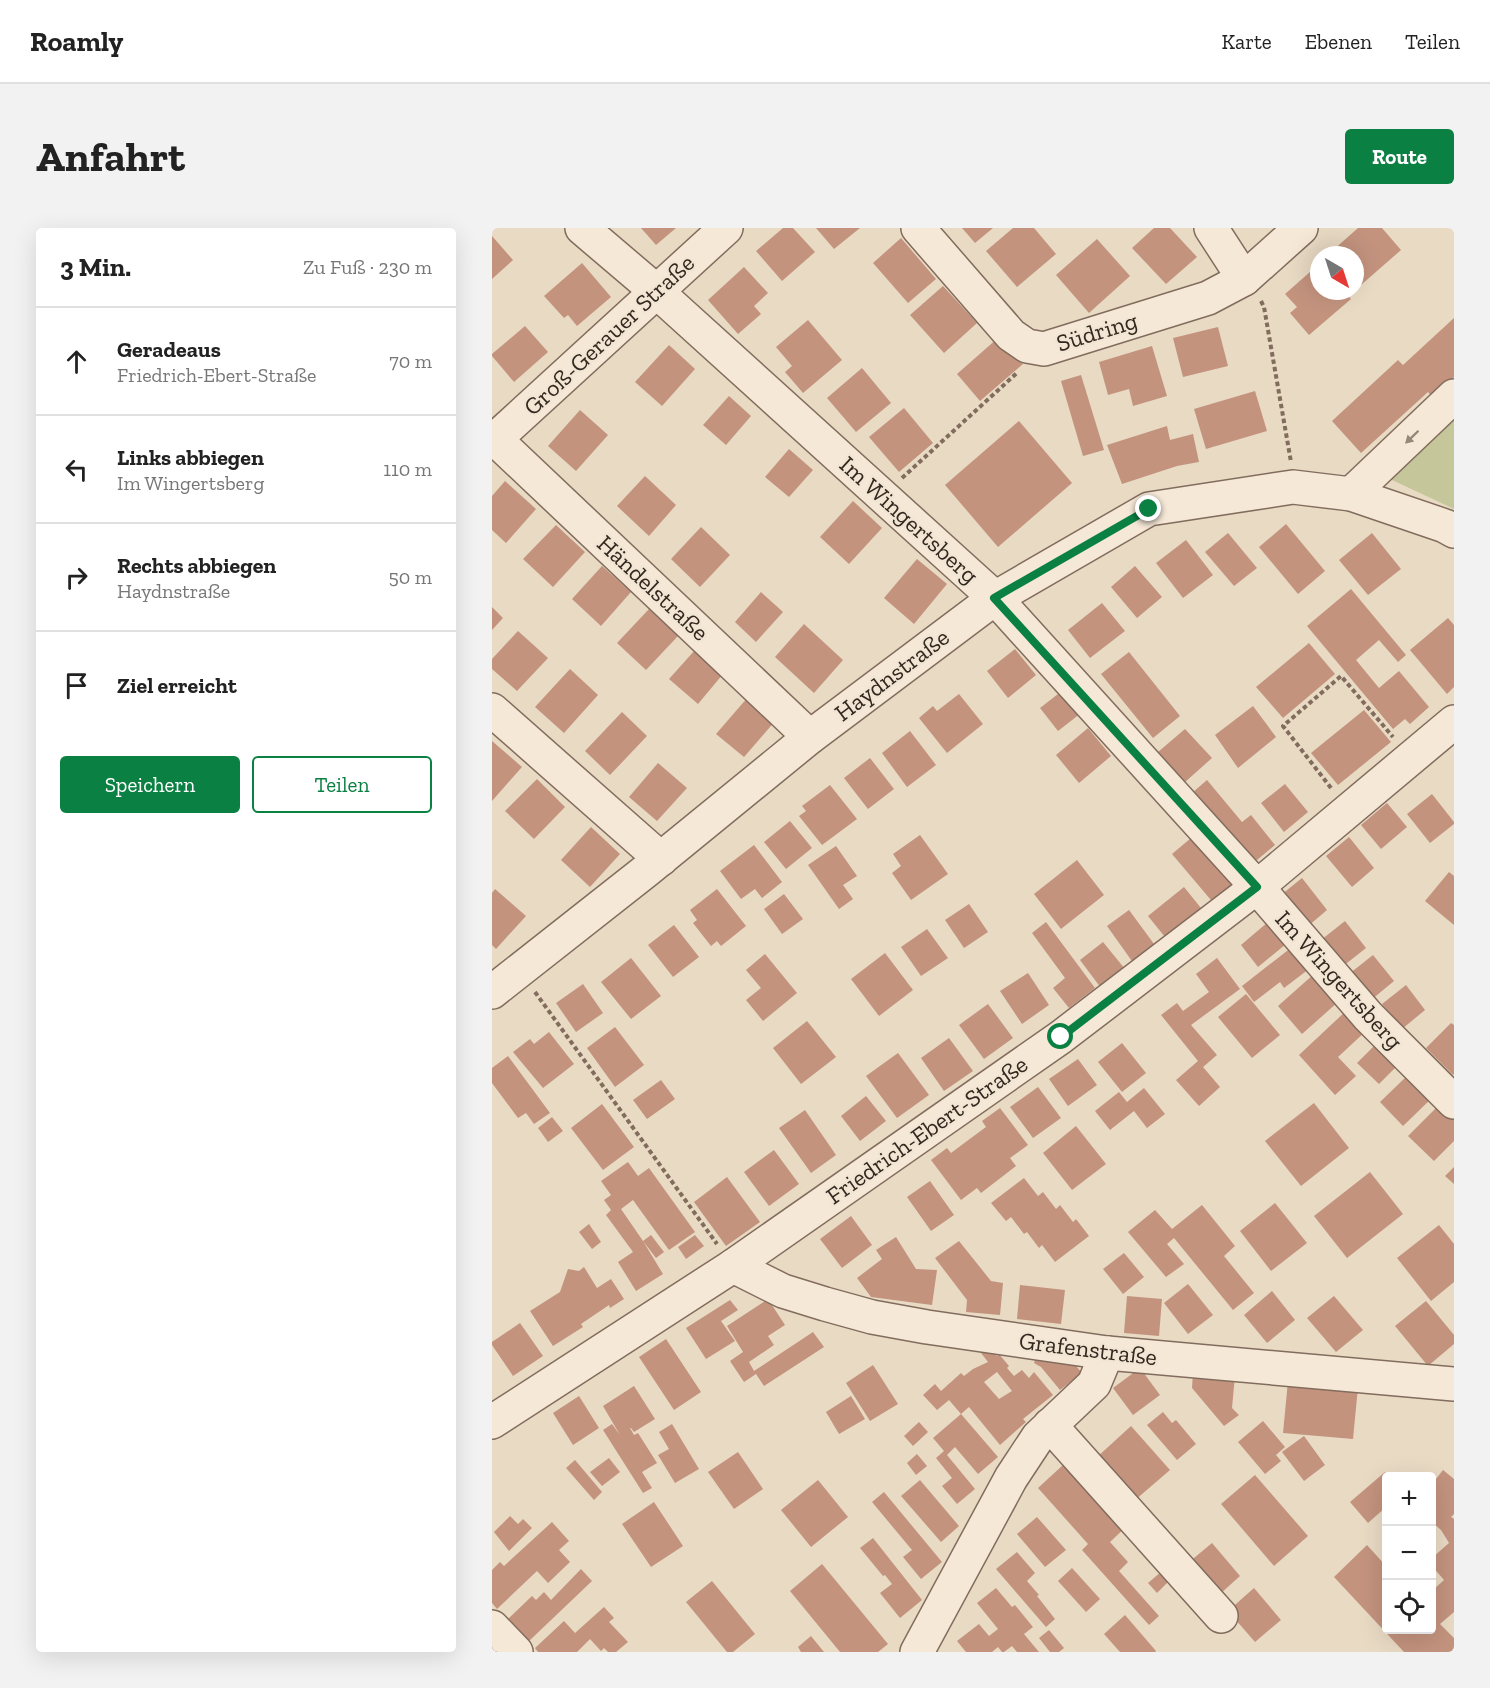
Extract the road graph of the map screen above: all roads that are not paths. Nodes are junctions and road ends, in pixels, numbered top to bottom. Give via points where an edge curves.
1 (582, 228) edge
2 (726, 228) edge
3 (918, 228) edge
4 (1211, 228) edge
5 (1301, 228) edge
6 (1244, 279) junction
7 (656, 291) junction
8 (1454, 396) edge
9 (494, 441) edge
10 (1351, 494) junction
11 (1454, 531) edge
12 (994, 598) junction
13 (492, 710) edge
14 (1454, 722) edge
15 (810, 737) junction
16 (661, 859) junction
17 (1257, 887) junction
18 (501, 981) edge
19 (1454, 1102) edge
20 (733, 1266) junction
21 (1107, 1353) junction
22 (1454, 1384) edge
23 (492, 1422) edge
24 (1050, 1425) junction
25 (1221, 1616) dead end
26 (492, 1627) edge
27 (516, 1652) edge
28 (917, 1652) edge

1 - 7 street, Im Wingertsberg
2 - 7 street, Groß-Gerauer Straße
3 - 6 street, Südring via 1011,335 1027,346 1044,349 1208,298
4 - 6 street
5 - 6 street, Südring
7 - 9 street, Groß-Gerauer Straße
7 - 12 street, Im Wingertsberg
8 -> 10 street
9 - 15 street, Händelstraße
10 - 11 street, Haydnstraße
10 - 12 street, Haydnstraße via 1293,487 1149,509
12 - 15 street, Haydnstraße
12 - 17 street, Im Wingertsberg
13 - 16 street
14 - 17 street, Friedrich-Ebert-Straße
15 - 16 street, Haydnstraße
16 - 18 street, Haydnstraße
17 - 19 street, Im Wingertsberg via 1368,1016
17 - 20 street, Friedrich-Ebert-Straße via 1061,1037
20 - 21 street, Grafenstraße via 783,1291 872,1317
20 - 23 street, Friedrich-Ebert-Straße
21 - 22 street, Grafenstraße
21 - 24 street via 1094,1384
24 - 25 street
24 - 28 street via 1011,1478
26 - 27 street

